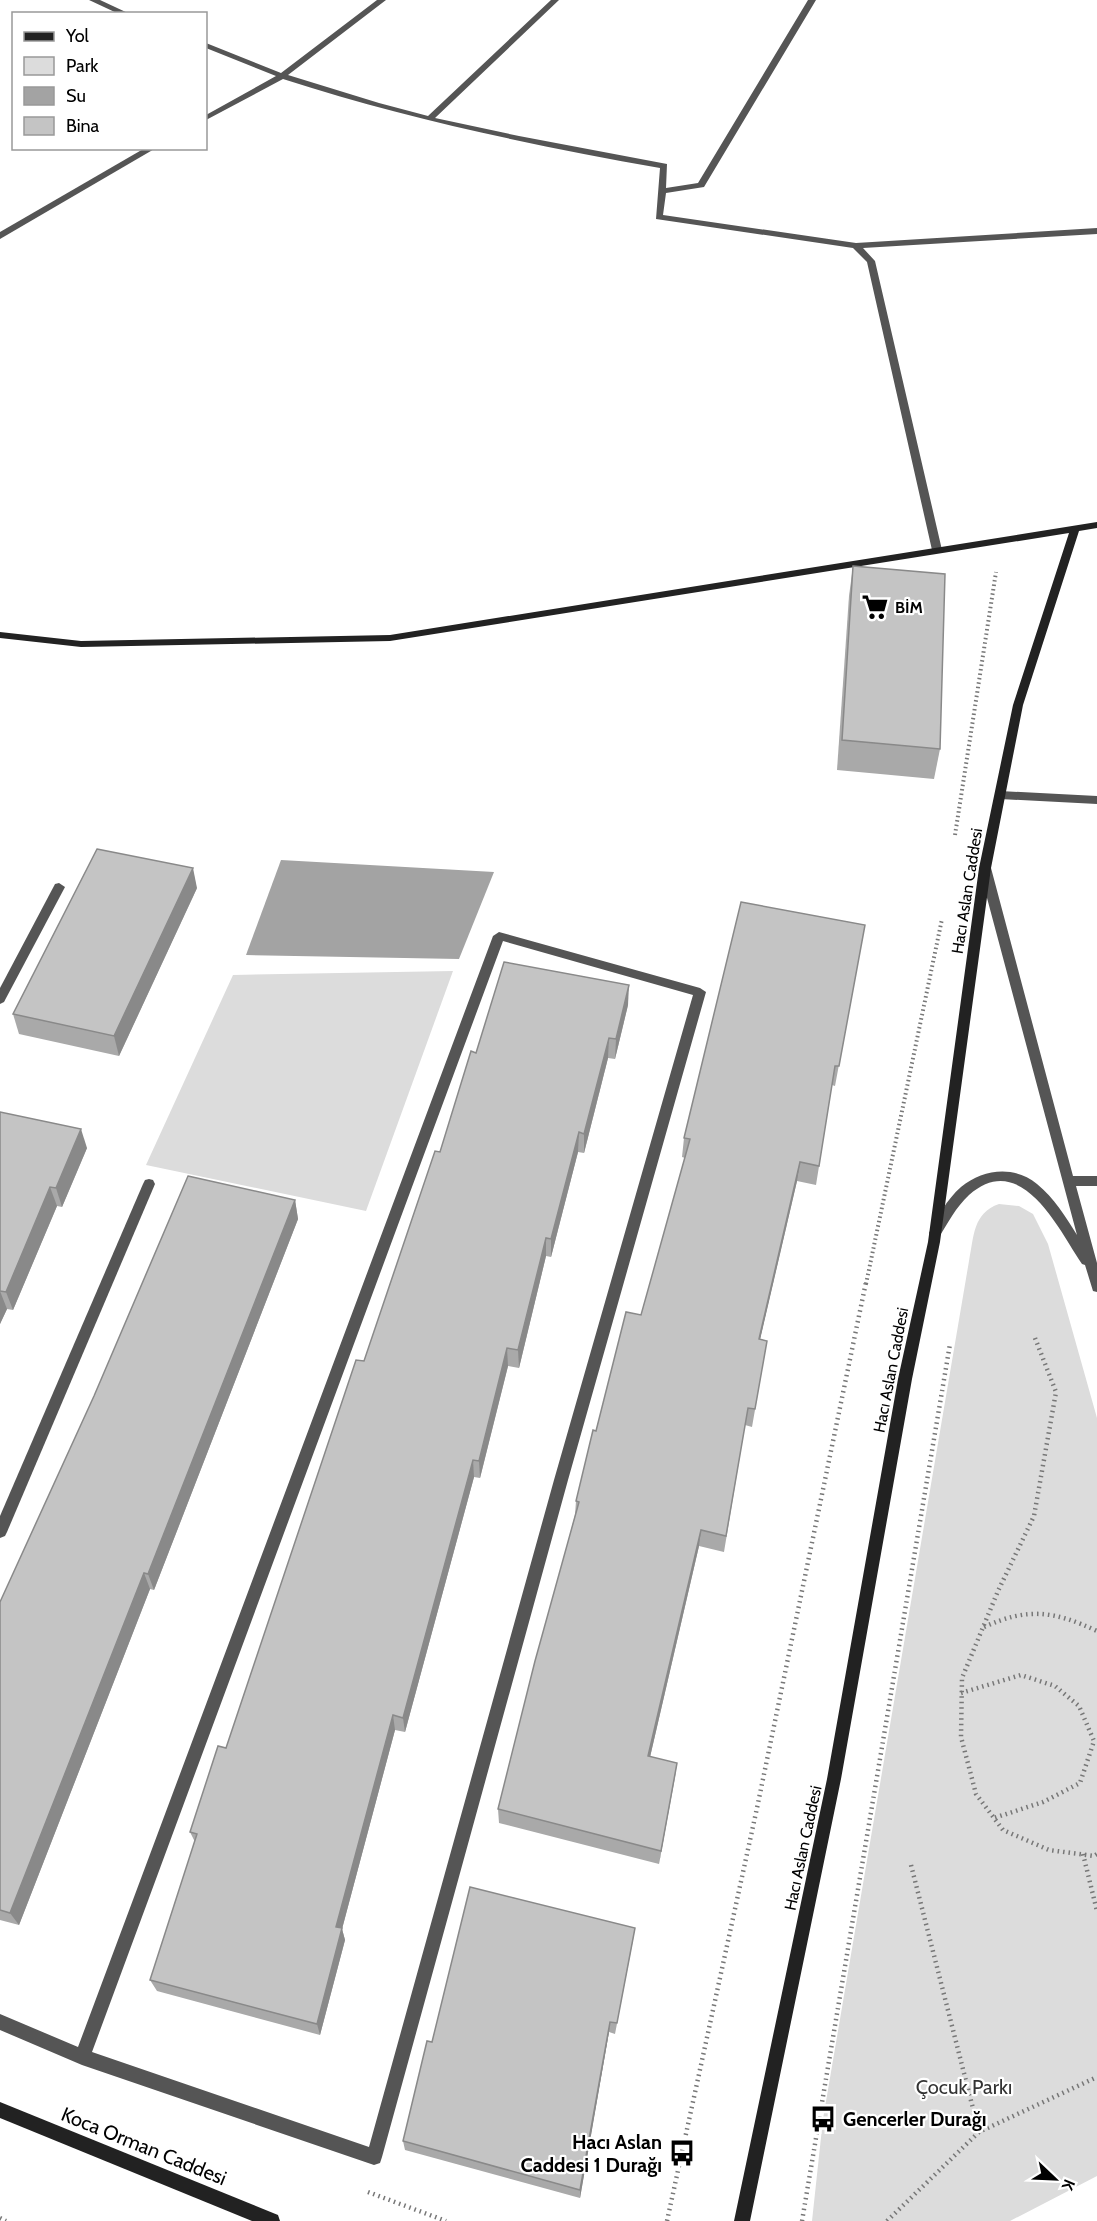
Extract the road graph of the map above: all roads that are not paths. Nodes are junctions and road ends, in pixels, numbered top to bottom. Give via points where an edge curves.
1 (93, 0) edge
2 (382, 0) edge
3 (555, 0) edge
4 (812, 0) edge
5 (122, 12) edge
6 (207, 45) edge
7 (282, 76) junction
8 (207, 117) edge
9 (429, 119) junction
10 (149, 150) edge
11 (661, 191) junction
12 (1097, 231) edge
13 (0, 236) edge
14 (856, 246) junction
15 (1097, 525) edge
16 (1075, 528) junction
17 (937, 550) junction
18 (0, 635) edge
19 (1000, 795) junction
20 (1097, 800) edge
21 (985, 868) junction
22 (59, 886) dead end
23 (0, 999) edge
24 (1069, 1181) junction
25 (1097, 1181) edge
26 (148, 1184) dead end
27 (935, 1233) junction
28 (1092, 1268) junction
29 (1097, 1287) edge
30 (0, 1532) edge
31 (0, 2022) edge
32 (82, 2057) junction
33 (0, 2110) edge
34 (272, 2221) edge
35 (742, 2221) edge

1 - 5 street
2 - 7 street
3 - 9 street
4 - 11 street via 701,185
6 - 7 street
7 - 8 street
7 - 9 street
9 - 11 street via 525,142 664,166
10 - 13 street
11 - 14 street via 659,217
12 - 14 street
14 - 17 street via 871,261
15 - 16 street
16 - 17 street
16 - 19 street, Hacı Aslan Caddesi via 1018,705
17 - 18 street via 390,639 81,644
19 - 20 street
19 - 21 street, Hacı Aslan Caddesi
21 - 24 street
21 - 27 street, Hacı Aslan Caddesi
22 - 23 street
24 - 25 street
24 - 28 street
26 - 30 street
27 - 28 street via 962,1193 990,1177 1011,1176 1041,1195
27 - 35 street, Hacı Aslan Caddesi via 834,1779
28 - 29 street
31 - 32 street
32 - 32 street via 499,936 700,992 374,2157
33 - 34 street, Koca Orman Caddesi

